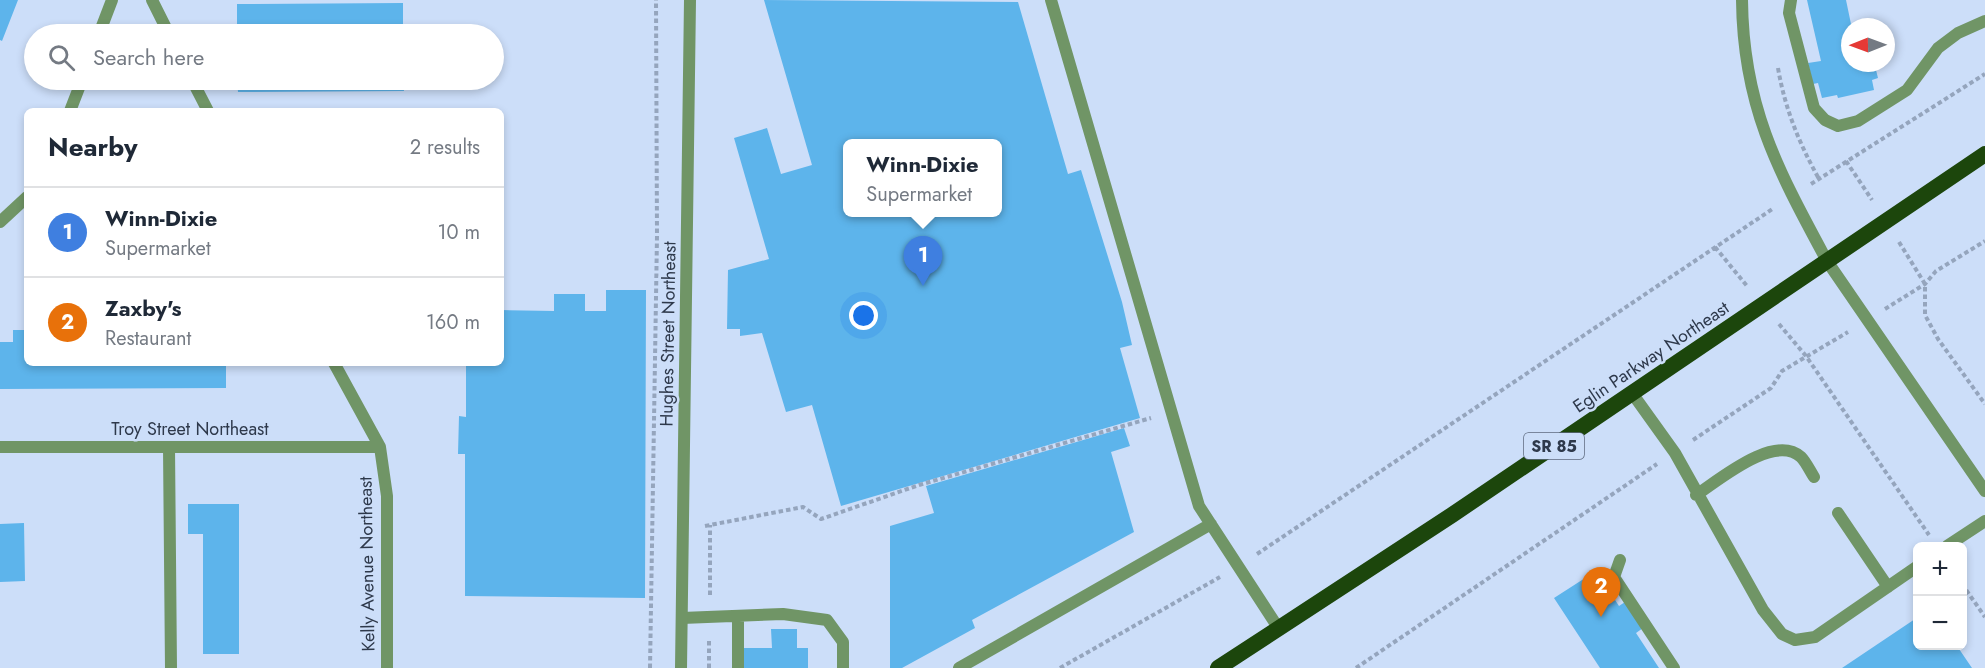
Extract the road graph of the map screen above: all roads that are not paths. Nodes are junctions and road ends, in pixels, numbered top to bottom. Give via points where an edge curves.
1 (111, 0) edge
2 (152, 0) edge
3 (690, 0) edge
4 (1051, 0) edge
5 (1742, 0) edge
6 (1791, 0) edge
7 (1985, 21) edge
8 (103, 24) edge
9 (164, 24) edge
10 (78, 90) edge
11 (197, 90) edge
12 (71, 108) edge
13 (206, 108) edge
14 (1985, 154) edge
15 (24, 199) edge
16 (0, 222) edge
17 (1827, 261) junction
18 (335, 366) edge
19 (1632, 393) junction
20 (0, 447) edge
21 (169, 447) junction
22 (380, 447) junction
23 (1814, 477) dead end
24 (1985, 491) edge
25 (1696, 495) junction
26 (1838, 513) dead end
27 (1985, 521) edge
28 (1211, 524) junction
29 (1953, 542) edge
30 (1620, 560) dead end
31 (1913, 569) edge
32 (1888, 586) junction
33 (738, 616) junction
34 (682, 618) junction
35 (1279, 629) junction
36 (171, 668) edge
37 (387, 668) edge
38 (681, 668) edge
39 (738, 668) edge
40 (843, 668) edge
41 (959, 668) edge
42 (1218, 668) edge
43 (1674, 668) edge

1 - 8 street
2 - 9 street
3 - 34 street, Hughes Street Northeast
4 - 28 street via 1199,506
5 - 17 street via 1752,96 1792,196
6 - 7 street via 1789,13 1814,108 1824,120 1838,126 1858,121 1907,90 1938,48 1958,33
10 - 12 street
11 - 13 street
14 - 17 highway, Eglin Parkway Northeast / SR 85
15 - 16 street
17 - 19 highway, Eglin Parkway Northeast / SR 85
17 - 24 street
18 - 22 street, Kelly Avenue Northeast
19 - 25 street via 1675,453
19 - 35 highway, Eglin Parkway Northeast / SR 85
20 - 21 street, Troy Street Northeast
21 - 22 street, Troy Street Northeast
21 - 36 street
22 - 37 street, Kelly Avenue Northeast via 387,496
23 - 25 street via 1801,457 1775,450 1753,457
25 - 32 street via 1763,610 1782,634 1795,640 1815,637
26 - 32 street
27 - 29 street
28 - 35 street
28 - 41 street
30 - 43 street via 1614,577
31 - 32 street
33 - 34 street
33 - 39 street
33 - 40 street via 783,614 827,620 843,642
34 - 38 street, Hughes Street Northeast
35 - 42 highway, Eglin Parkway Northeast / SR 85

